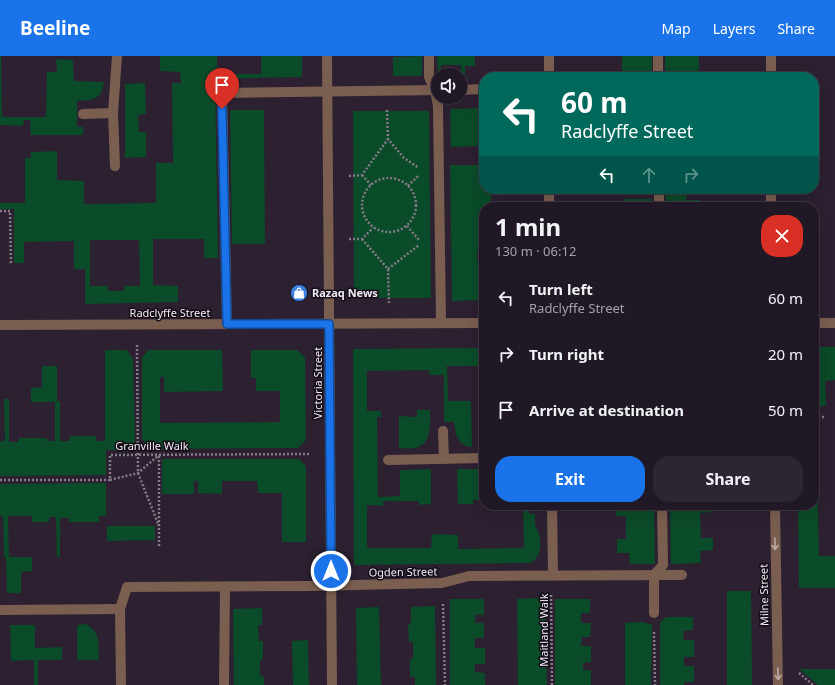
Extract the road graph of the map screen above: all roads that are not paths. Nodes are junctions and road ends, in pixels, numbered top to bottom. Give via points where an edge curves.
1 (117, 56) edge
2 (327, 56) edge
3 (430, 56) edge
4 (549, 56) edge
5 (658, 56) edge
6 (771, 56) edge
7 (549, 72) edge
8 (658, 72) edge
9 (771, 72) edge
10 (431, 81) edge
11 (479, 89) edge
12 (431, 90) edge
13 (467, 90) edge
14 (327, 91) junction
15 (438, 104) edge
16 (113, 113) junction
17 (83, 114) dead end
18 (115, 166) dead end
19 (441, 323) junction
20 (479, 323) edge
21 (819, 323) edge
22 (835, 323) edge
23 (227, 324) junction
24 (329, 324) junction
25 (0, 325) edge
26 (443, 431) dead end
27 (479, 458) edge
28 (444, 459) junction
29 (388, 460) dead end
30 (552, 510) edge
31 (662, 510) edge
32 (774, 510) edge
33 (682, 574) dead end
34 (553, 575) junction
35 (654, 575) junction
36 (331, 586) junction
37 (225, 587) junction
38 (120, 609) junction
39 (0, 610) edge
40 (654, 613) road end
41 (121, 685) edge
42 (224, 685) edge
43 (332, 685) edge
44 (778, 685) edge

1 - 16 street
2 - 14 street, Victoria Street
3 - 10 street
4 - 7 street
5 - 8 street
6 - 9 street
11 - 13 street
12 - 14 street
14 - 23 street via 222,93
14 - 24 street, Victoria Street
15 - 19 street
16 - 17 street
16 - 18 street
19 - 20 street, Radclyffe Street
19 - 24 street, Radclyffe Street
21 - 22 street
23 - 24 street, Radclyffe Street
23 - 25 street, Radclyffe Street
24 - 36 street, Victoria Street
26 - 28 street
27 - 28 street
28 - 29 street
30 - 34 street
31 - 35 street via 663,564
32 -> 44 street, Milne Street
33 - 35 street, Ogden Street
34 - 35 street, Ogden Street
34 - 36 street, Ogden Street via 469,576 442,583
35 - 40 street
36 - 37 street, Ogden Street
36 - 43 street, Victoria Street
37 - 38 street, Ogden Street via 127,587
37 - 42 street
38 - 39 street
38 - 41 street

